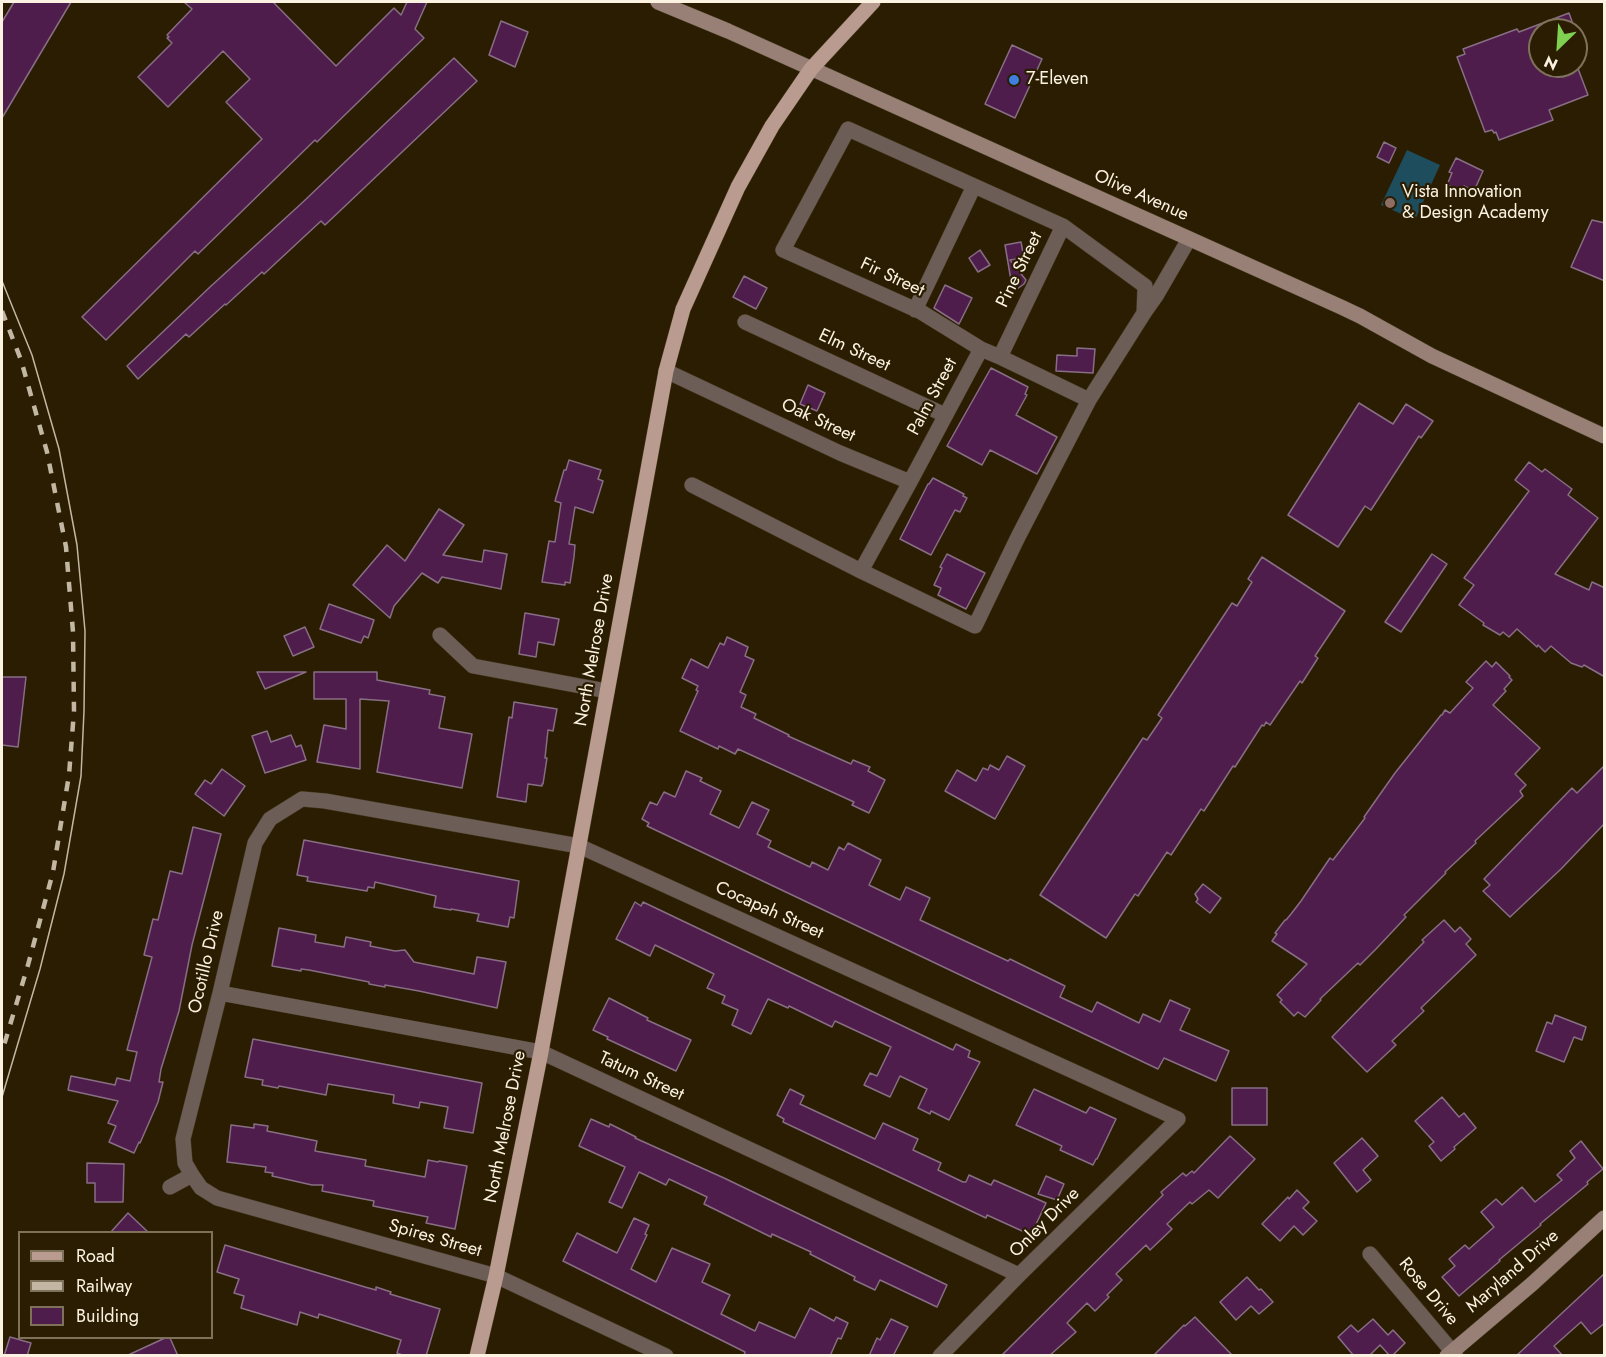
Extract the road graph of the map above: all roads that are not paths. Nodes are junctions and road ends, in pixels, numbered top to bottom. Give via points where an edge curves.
1 (658, 2) edge
2 (873, 2) edge
3 (811, 69) junction
4 (974, 186) junction
5 (1063, 226) junction
6 (1189, 238) junction
7 (783, 250) joint
8 (915, 310) junction
9 (1144, 313) junction
10 (745, 322) dead end
11 (981, 349) junction
12 (1000, 357) junction
13 (666, 371) junction
14 (1089, 400) junction
15 (945, 415) junction
16 (1605, 436) edge
17 (910, 482) junction
18 (693, 485) dead end
19 (861, 571) junction
20 (440, 634) dead end
21 (607, 691) junction
22 (325, 801) joint
23 (579, 846) junction
24 (220, 993) junction
25 (541, 1052) junction
26 (1178, 1119) joint
27 (192, 1175) junction
28 (170, 1187) dead end
29 (1605, 1218) edge
30 (1370, 1254) dead end
31 (1019, 1275) junction
32 (496, 1276) junction
33 (1452, 1354) edge
34 (477, 1356) edge
35 (666, 1356) edge
36 (940, 1356) edge

1 - 3 main road, Olive Avenue
2 - 3 main road, North Melrose Drive
3 - 6 main road, Olive Avenue
3 - 13 main road, North Melrose Drive via 772,126 738,187 683,309
4 - 5 street, Pine Street
4 - 7 street, Pine Street via 848,129
4 - 8 street
5 - 9 street via 1145,286
5 - 12 street, Pine Street
6 - 9 street
6 - 16 main road, Olive Avenue via 1360,316 1432,356
7 - 8 street, Fir Street
8 - 11 street, Fir Street
9 - 14 street
10 - 15 street, Elm Street
11 - 12 street, Palm Street
11 - 15 street, Palm Street
12 - 14 street
13 - 17 street, Oak Street
13 - 21 main road, North Melrose Drive
14 - 19 street via 975,627
15 - 17 street, Palm Street
17 - 19 street, Palm Street
18 - 19 street
20 - 21 street via 474,666
21 - 23 main road, North Melrose Drive
22 - 23 street, Cocapah Street
22 - 24 street, Ocotillo Drive via 302,799 270,819 255,843
23 - 25 main road, North Melrose Drive
23 - 26 street, Cocapah Street
24 - 25 street, Tatum Street
24 - 27 street, Ocotillo Drive via 183,1139 185,1163
25 - 31 street, Tatum Street
25 - 32 main road, North Melrose Drive
26 - 31 street, Onley Drive
27 - 28 street
27 - 32 street, Spires Street via 201,1188 218,1198
29 - 33 main road, Maryland Drive
30 - 33 street, Rose Drive
31 - 36 street, Onley Drive
32 - 34 main road, North Melrose Drive
32 - 35 street, Spires Street

